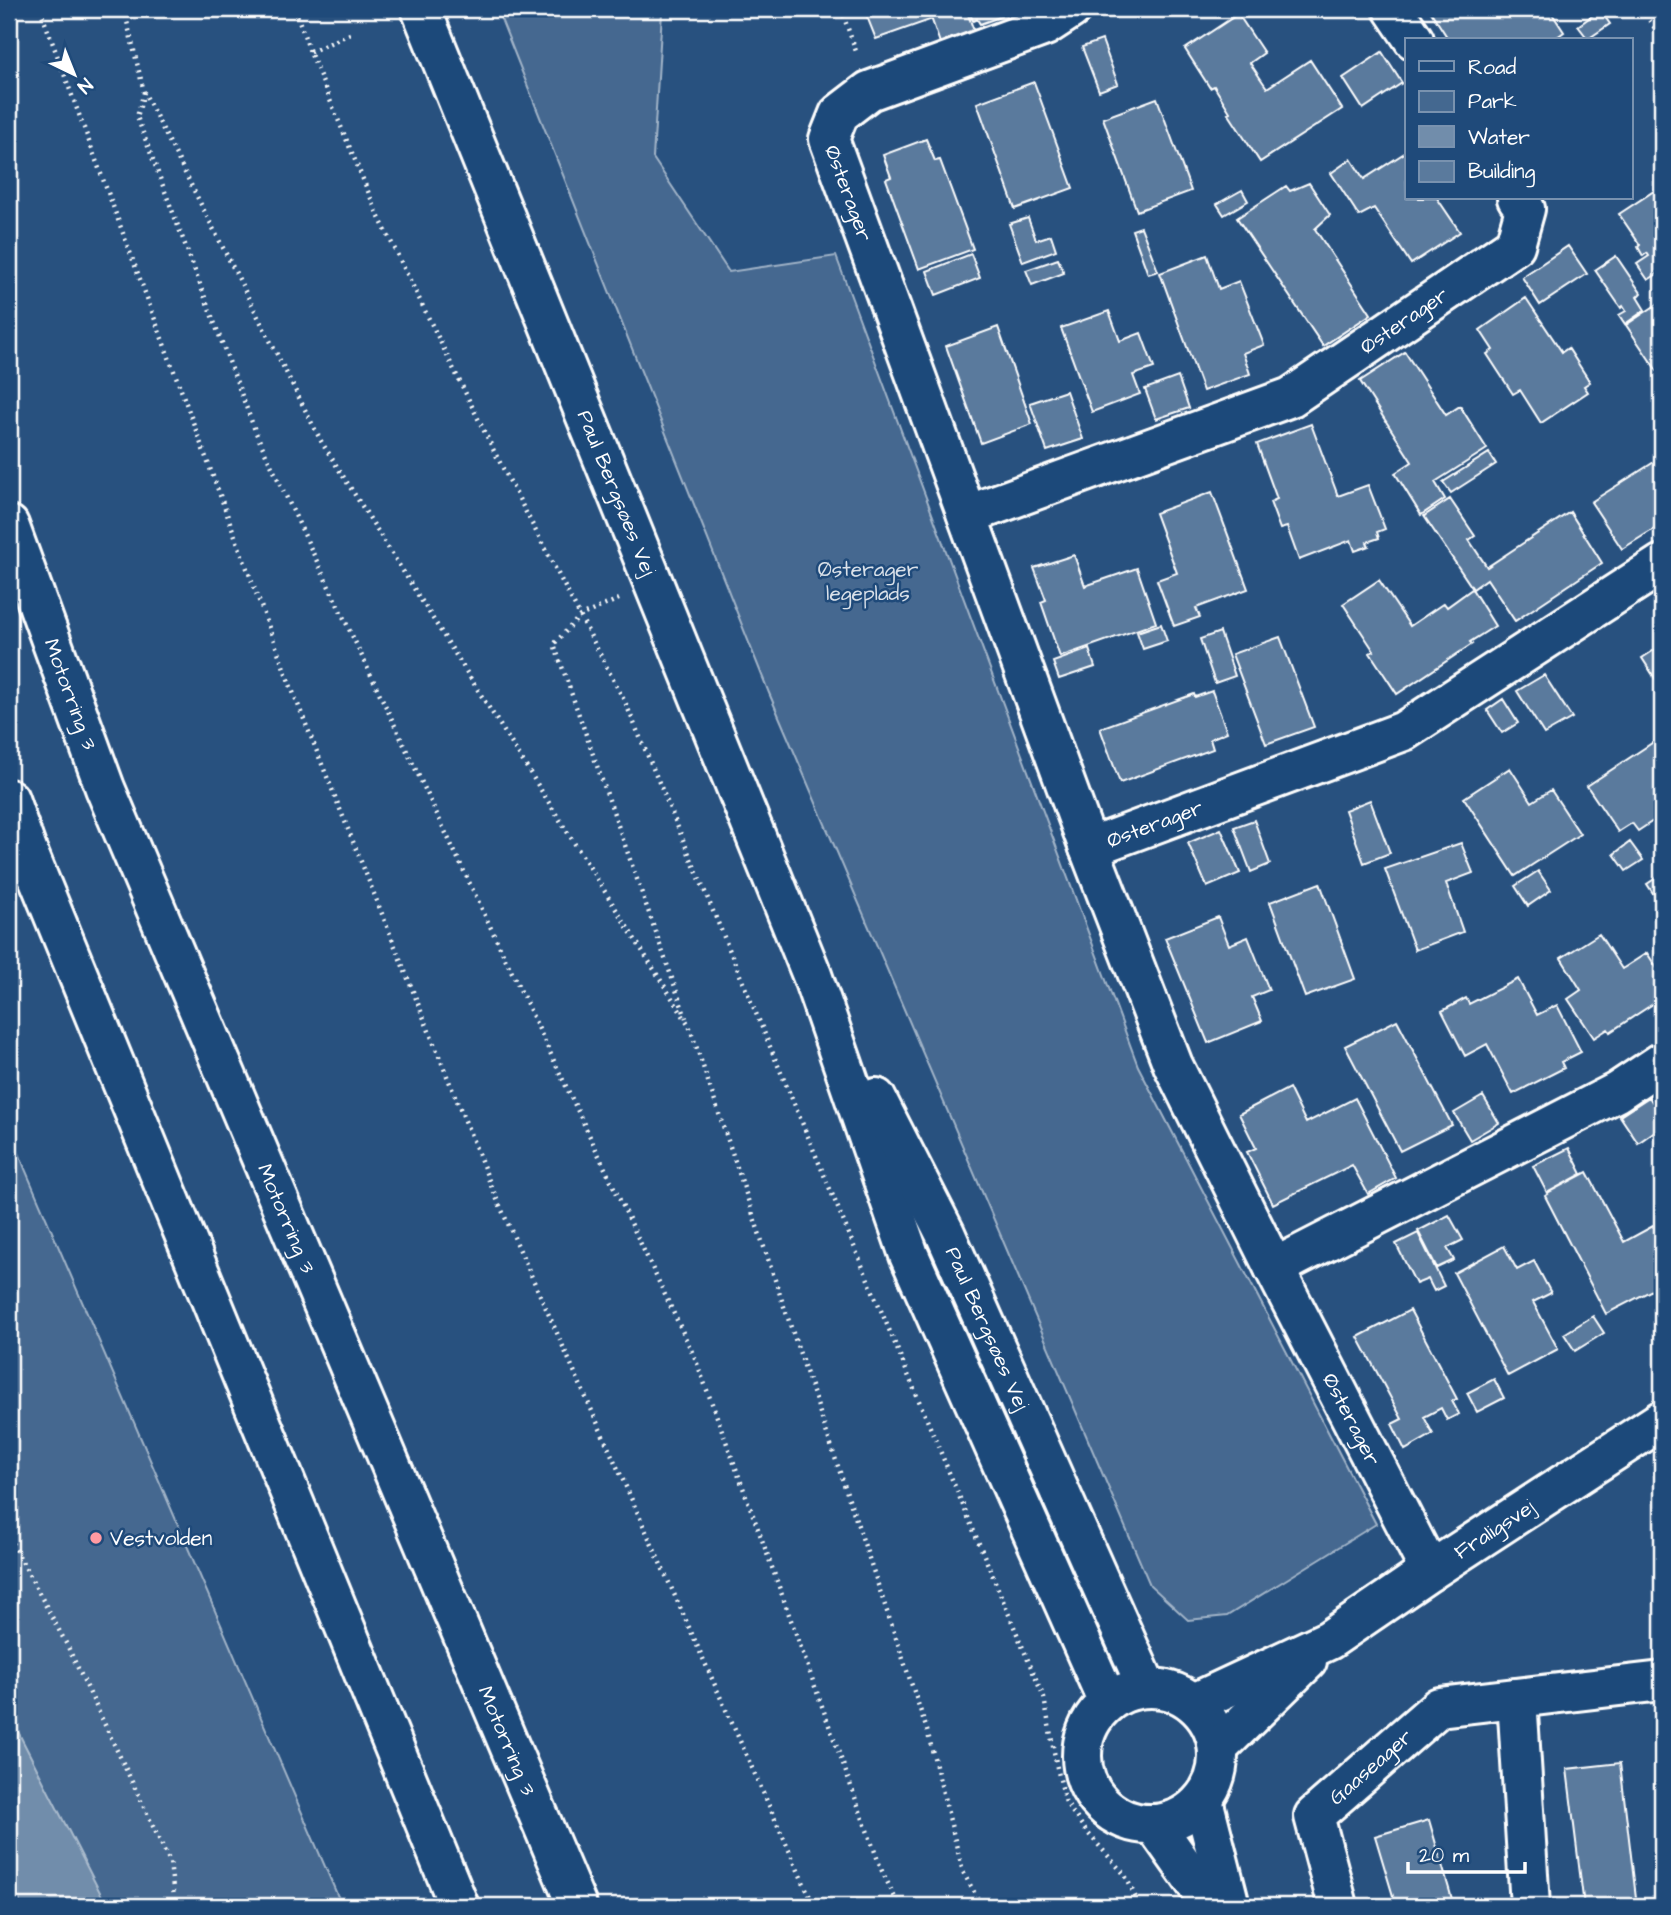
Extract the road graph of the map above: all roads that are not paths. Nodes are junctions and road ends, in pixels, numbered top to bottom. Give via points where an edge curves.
1 (421, 9) edge
2 (1071, 9) edge
3 (1393, 9) edge
4 (1413, 38) edge
5 (1518, 200) edge
6 (967, 515) junction
7 (9, 525) edge
8 (1662, 564) edge
9 (9, 799) edge
10 (1089, 848) junction
11 (812, 975) junction
12 (1662, 1062) edge
13 (1274, 1269) junction
14 (1662, 1420) edge
15 (1430, 1571) junction
16 (1329, 1640) junction
17 (1662, 1681) edge
18 (1147, 1688) junction
19 (1517, 1698) junction
20 (1108, 1702) junction
21 (1194, 1703) junction
22 (1218, 1748) junction
23 (1203, 1800) junction
24 (1154, 1824) junction
25 (459, 1906) edge
26 (577, 1906) edge
27 (1212, 1906) edge
28 (1230, 1906) edge
29 (1338, 1906) edge
30 (1530, 1906) edge

1 - 11 main road, Paul Bergsøes Vej
2 - 6 main road, Østerager via 1045,26 869,91 839,114 829,139
3 - 4 main road
5 - 6 main road, Østerager via 1525,209 1515,245 1291,397
6 - 10 main road, Østerager
7 - 26 main road, Motorring 3 via 105,788
8 - 10 main road, Østerager via 1404,731
9 - 25 main road
10 - 13 main road, Østerager via 1173,1065
11 - 18 main road, Paul Bergsøes Vej via 945,1233
11 - 20 main road, Paul Bergsøes Vej via 909,1255
12 - 13 main road via 1617,1092
13 - 15 main road, Østerager
14 - 15 main road, Fraligsvej
15 - 16 main road, Fraligsvej
16 - 21 main road, Fraligsvej
16 - 22 main road, Fraligsvej
17 - 19 main road, Gaaseager
18 - 20 main road
18 - 21 main road via 1164,1689
19 - 29 main road, Gaaseager via 1439,1707 1314,1816
19 - 30 main road
20 - 24 main road via 1093,1718 1085,1738 1082,1759 1087,1780 1097,1799 1113,1813 1133,1822
21 - 22 main road via 1214,1731
22 - 23 main road via 1218,1766
23 - 24 main road via 1181,1816
23 - 28 main road
24 - 27 main road

